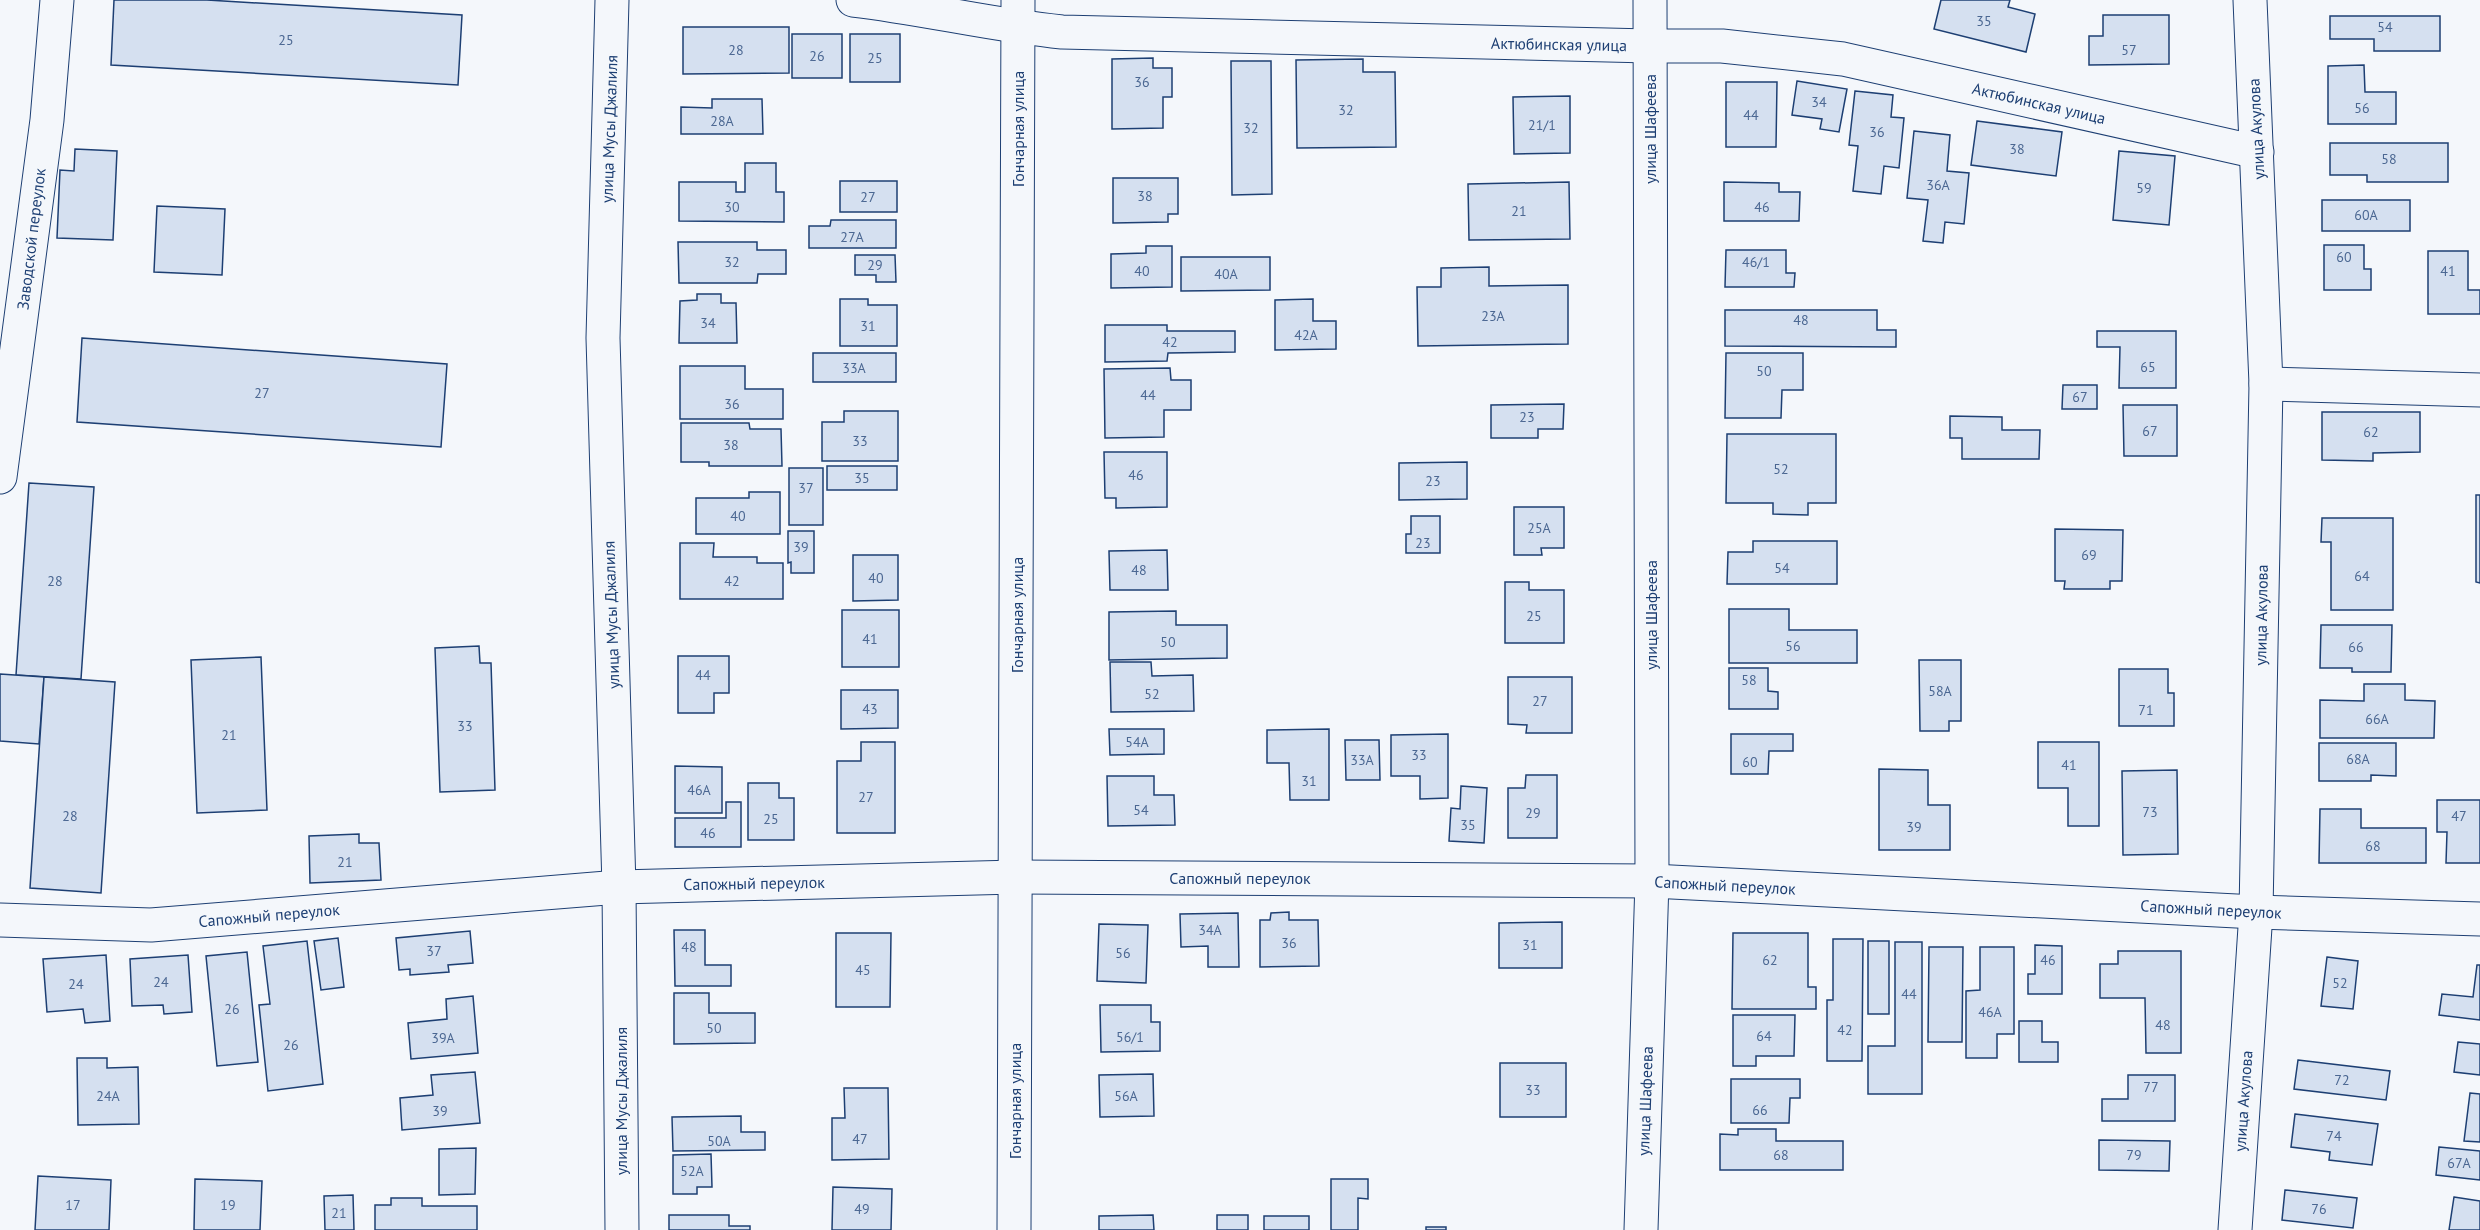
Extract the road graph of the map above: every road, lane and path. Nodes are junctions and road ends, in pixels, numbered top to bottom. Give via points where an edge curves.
1 (57, 0) edge
2 (612, 0) edge
3 (853, 0) edge
4 (1650, 0) edge
5 (2250, 0) edge
6 (1018, 14) edge
7 (1649, 46) junction
8 (2257, 152) junction
9 (2266, 384) junction
10 (2480, 390) edge
11 (0, 475) edge
12 (1016, 877) junction
13 (1652, 881) junction
14 (619, 887) junction
15 (2256, 912) junction
16 (2480, 919) edge
17 (0, 920) edge
18 (622, 1230) edge
19 (1014, 1230) edge
20 (1641, 1230) edge
21 (2235, 1230) edge

1 - 11 street, Заводской переулок via 47,120
2 - 14 street, улица Мусы Джалиля via 603,338
3 - 6 street, Актюбинская улица
4 - 7 street, улица Шафеева
5 - 8 street, улица Акулова
6 - 7 street, Актюбинская улица via 1062,32
6 - 12 street, Гончарная улица
7 - 8 street, Актюбинская улица via 1722,46 1843,59
7 - 13 street, улица Шафеева
8 - 9 street, улица Акулова
9 - 10 street
9 - 15 street, улица Акулова
12 - 13 street, Сапожный переулок
12 - 14 street, Сапожный переулок
12 - 19 street, Гончарная улица
13 - 15 street, Сапожный переулок
13 - 20 street, улица Шафеева
14 - 17 street, Сапожный переулок via 151,925
14 - 18 street, улица Мусы Джалиля
15 - 16 street, Сапожный переулок
15 - 21 street, улица Акулова

